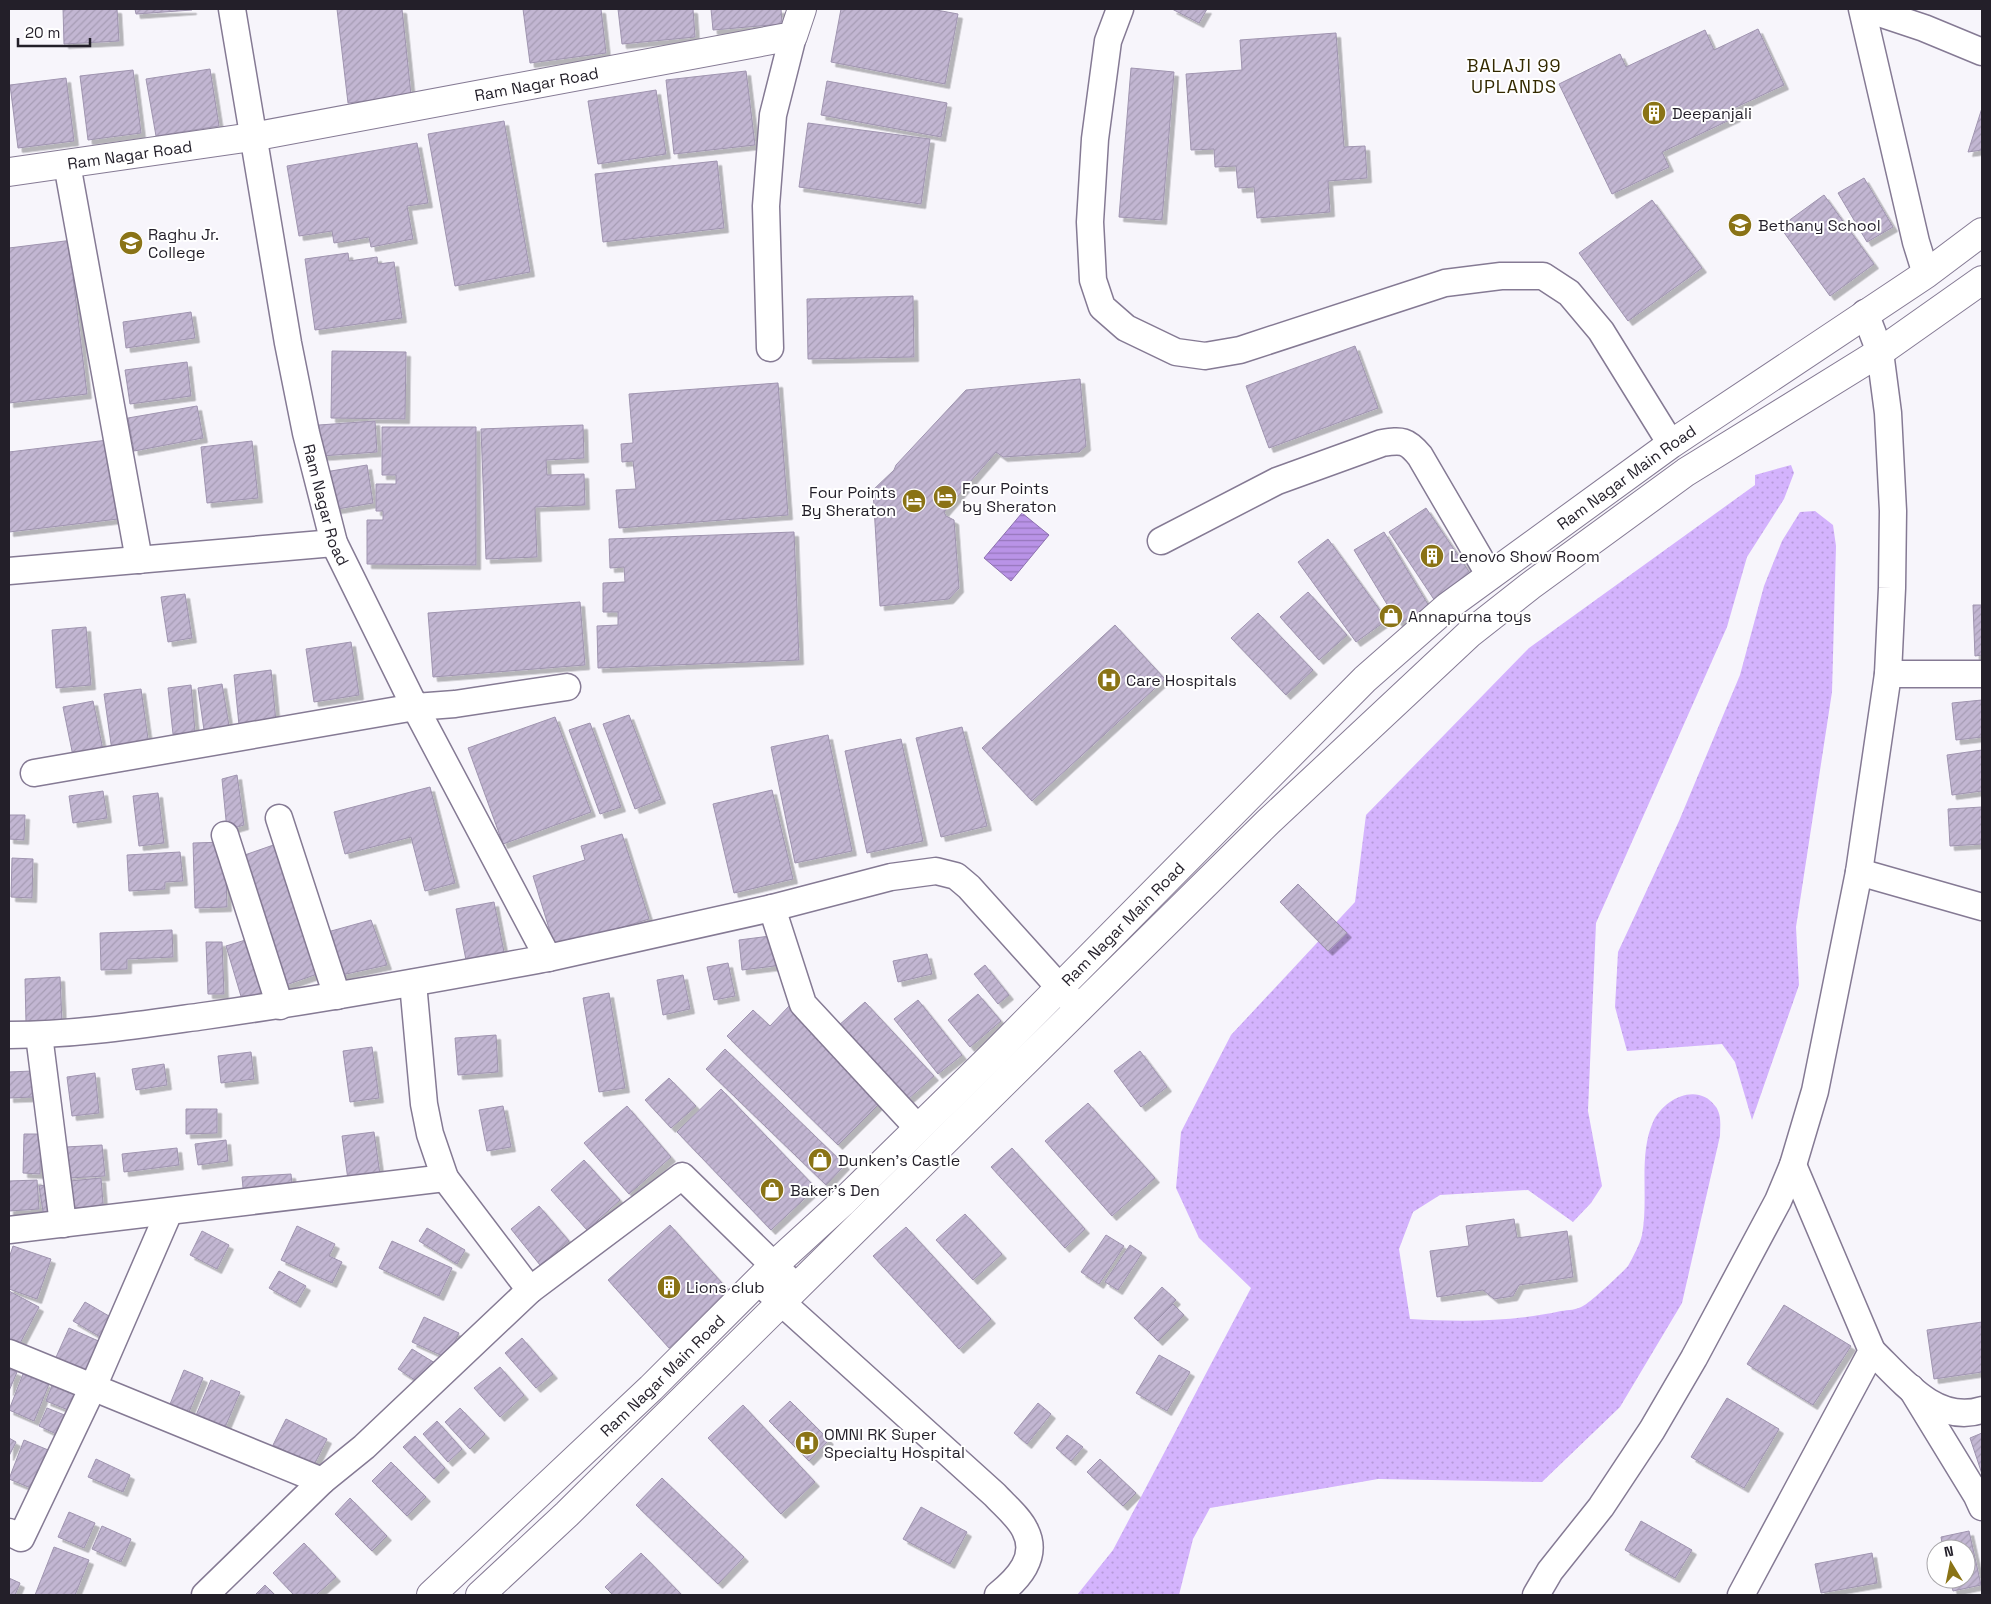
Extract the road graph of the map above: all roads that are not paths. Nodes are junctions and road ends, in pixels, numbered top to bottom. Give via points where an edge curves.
1 (232, 9) edge
2 (802, 9) edge
3 (1120, 9) edge
4 (1862, 9) edge
5 (1867, 9) edge
6 (1922, 18) edge
7 (793, 36) junction
8 (1982, 52) edge
9 (252, 137) junction
10 (67, 164) junction
11 (9, 172) edge
12 (1982, 232) edge
13 (1926, 274) junction
14 (1982, 280) edge
15 (1865, 313) junction
16 (770, 348) dead end
17 (1880, 352) junction
18 (1670, 444) junction
19 (1161, 541) dead end
20 (334, 543) junction
21 (139, 560) junction
22 (9, 571) edge
23 (1490, 576) junction
24 (1888, 674) junction
25 (1982, 674) edge
26 (567, 687) dead end
27 (415, 706) junction
28 (34, 773) dead end
29 (279, 818) dead end
30 (225, 835) dead end
31 (1859, 872) junction
32 (772, 908) junction
33 (1982, 908) edge
34 (548, 958) junction
35 (413, 983) junction
36 (1058, 988) junction
37 (337, 996) junction
38 (280, 1006) junction
39 (1080, 1009) junction
40 (9, 1035) edge
41 (38, 1035) junction
42 (917, 1128) junction
43 (1793, 1165) junction
44 (445, 1178) junction
45 (169, 1212) junction
46 (63, 1224) junction
47 (9, 1230) edge
48 (766, 1274) junction
49 (530, 1290) junction
50 (789, 1295) junction
51 (1872, 1351) junction
52 (9, 1353) edge
53 (93, 1387) junction
54 (1910, 1388) junction
55 (1982, 1410) edge
56 (322, 1482) junction
57 (1982, 1507) edge
58 (9, 1532) edge
59 (205, 1595) edge
60 (431, 1595) edge
61 (480, 1595) edge
62 (998, 1595) edge
63 (1536, 1595) edge
64 (1741, 1595) edge

1 - 9 street, Ram Nagar Road
2 - 7 main road
3 - 18 street via 1108,41 1095,139 1090,222 1093,280 1102,307 1126,328 1176,352 1205,356 1240,350 1445,283 1500,276 1543,276 1569,293 1601,332
4 - 13 street
5 - 6 street
6 - 8 street
7 - 9 main road, Ram Nagar Road
7 - 16 street via 773,115 767,197
9 - 10 main road, Ram Nagar Road
9 - 20 street, Ram Nagar Road via 306,433
10 - 11 main road, Ram Nagar Road
10 - 21 street
12 - 13 main road, Ram Nagar Main Road
13 - 15 main road, Ram Nagar Main Road
14 - 17 main road
15 - 17 street
15 - 18 main road, Ram Nagar Main Road
17 - 24 street via 1888,413 1893,511
17 - 39 main road via 1686,472 1469,634 1268,822
18 - 23 main road, Ram Nagar Main Road
19 - 23 street via 1277,481 1382,443 1398,441 1410,444 1420,456
20 - 21 street
20 - 27 street, Ram Nagar Road
21 - 22 street
23 - 36 main road, Ram Nagar Main Road via 1448,606 1365,679
24 - 25 street
24 - 31 street
26 - 27 street via 455,704
27 - 28 street
27 - 34 street, Ram Nagar Road
29 - 37 street
30 - 38 street
31 - 33 street
31 - 43 street via 1815,1091
32 - 34 street
32 - 36 street via 891,877 936,871 956,876
32 - 42 street via 803,1004
34 - 35 street
35 - 37 street
35 - 44 street via 424,1104
36 - 39 street
36 - 42 main road, Ram Nagar Main Road
37 - 38 street
38 - 41 street via 102,1030
39 - 50 main road
40 - 41 street
41 - 46 street
42 - 48 main road, Ram Nagar Main Road
43 - 51 street
43 - 63 street via 1774,1209 1673,1396 1601,1506 1550,1571
44 - 45 street
44 - 49 street
45 - 46 street
45 - 53 street
46 - 47 street
48 - 49 street via 682,1176
48 - 50 street
48 - 60 main road, Ram Nagar Main Road via 630,1408
49 - 56 street via 364,1447
50 - 61 main road
50 - 62 street via 995,1495 1025,1529 1031,1547 1028,1561 1011,1585
51 - 54 street
51 - 64 street
52 - 53 street
53 - 56 street
53 - 58 street via 21,1538
54 - 55 street via 1931,1405 1955,1412
54 - 57 street
56 - 59 street

